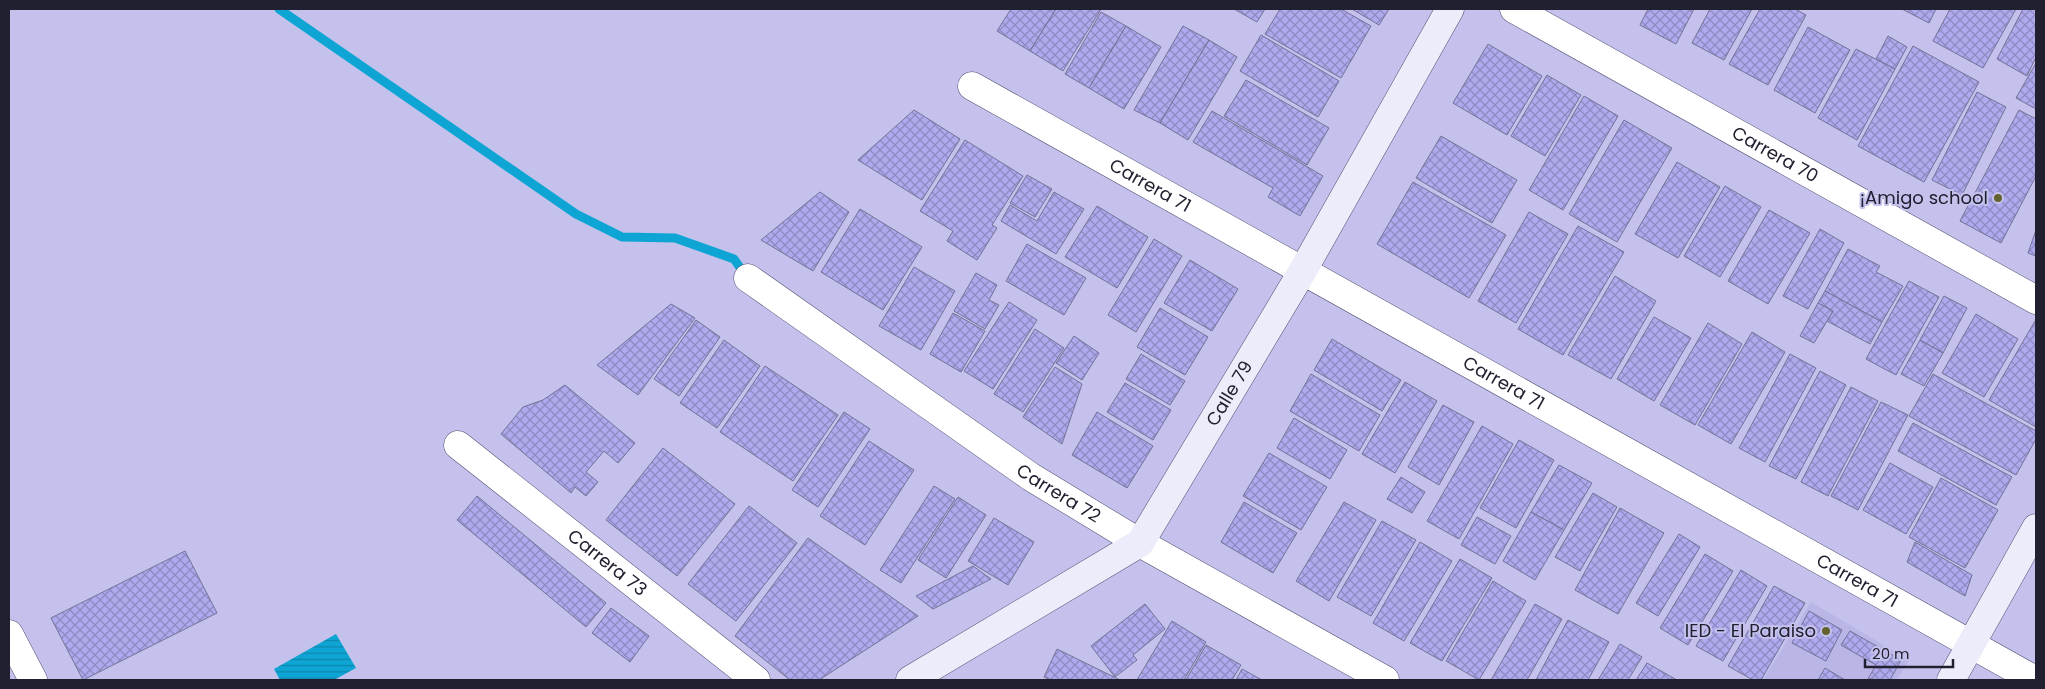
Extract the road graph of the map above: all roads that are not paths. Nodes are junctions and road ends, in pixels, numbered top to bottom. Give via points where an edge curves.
1 (1450, 9) edge
2 (1514, 9) edge
3 (972, 86) dead end
4 (1302, 272) junction
5 (748, 278) dead end
6 (2036, 300) edge
7 (458, 444) dead end
8 (2036, 528) edge
9 (1140, 543) junction
10 (9, 634) edge
11 (1971, 645) junction
12 (33, 680) edge
13 (756, 680) edge
14 (910, 680) edge
15 (1385, 680) edge
16 (1951, 680) edge
17 (2035, 680) edge

1 - 4 street, Calle 79
2 - 6 street, Carrera 70
3 - 4 street, Carrera 71
4 - 9 street, Calle 79
4 - 11 street, Carrera 71
5 - 9 street, Carrera 72 via 1031,477
7 - 13 street, Carrera 73
8 - 11 street
9 - 14 street, Calle 79
9 - 15 street, Carrera 72
10 - 12 street
11 - 16 street
11 - 17 street, Carrera 71

